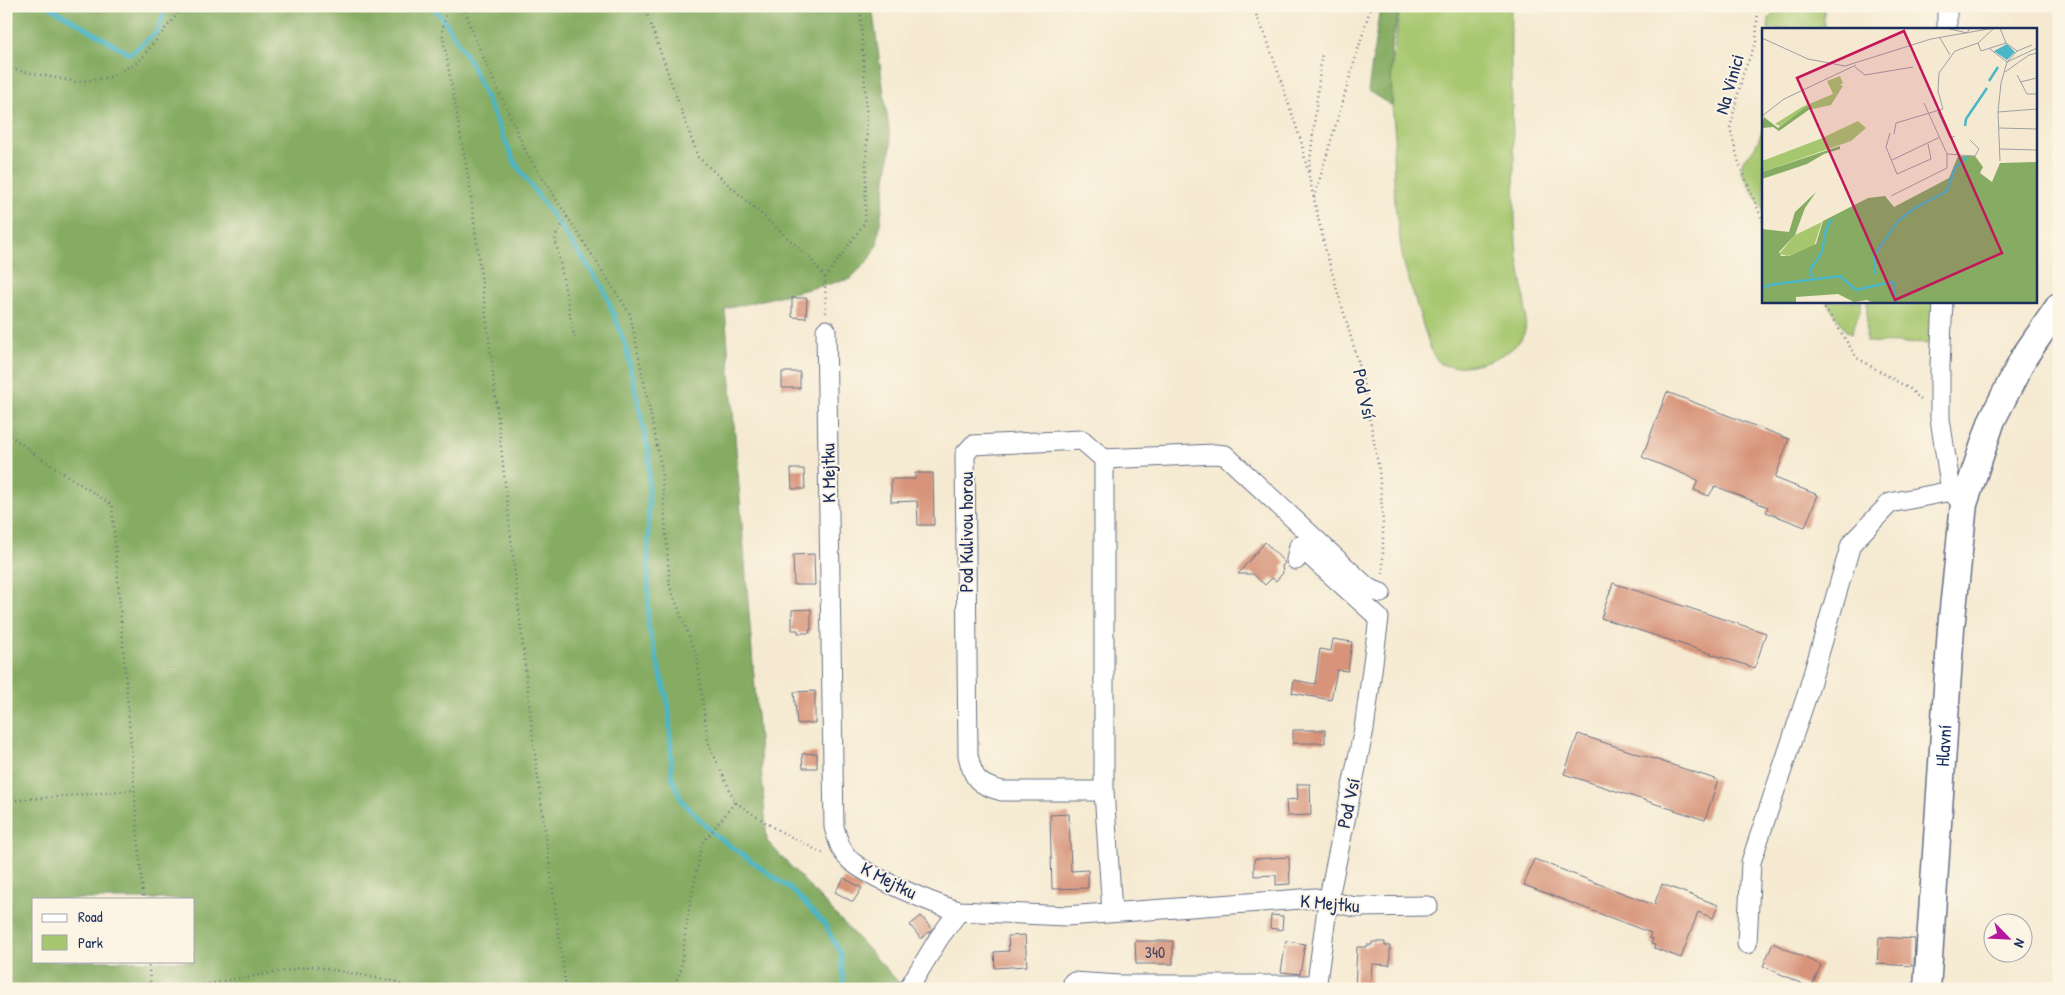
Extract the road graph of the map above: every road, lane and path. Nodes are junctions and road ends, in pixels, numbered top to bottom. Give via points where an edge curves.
1 (184, 6) edge
2 (448, 6) edge
3 (464, 6) edge
4 (644, 6) edge
5 (860, 6) edge
6 (1252, 6) edge
7 (1371, 6) edge
8 (1758, 6) edge
9 (1948, 6) edge
10 (1947, 28) edge
11 (1322, 52) dead end
12 (6, 68) edge
13 (1308, 172) junction
14 (1314, 199) junction
15 (567, 217) junction
16 (1762, 219) edge
17 (825, 278) junction
18 (1819, 302) edge
19 (1943, 302) edge
20 (2059, 306) edge
21 (826, 330) joint
22 (575, 341) dead end
23 (1940, 419) junction
24 (6, 432) edge
25 (1104, 459) junction
26 (1957, 498) junction
27 (1296, 560) dead end
28 (1380, 593) joint
29 (134, 790) junction
30 (1104, 791) junction
31 (6, 801) edge
32 (735, 802) junction
33 (848, 858) junction
34 (143, 898) edge
35 (1328, 902) junction
36 (1428, 906) dead end
37 (959, 911) junction
38 (1112, 912) junction
39 (1748, 944) dead end
40 (148, 962) edge
41 (1316, 987) edge
42 (150, 989) edge
43 (179, 989) edge
44 (404, 989) edge
45 (566, 989) edge
46 (673, 989) edge
47 (908, 989) edge
48 (1072, 989) edge
49 (1927, 989) edge

1 - 12 path via 138,62 110,77 76,82
2 - 45 path via 442,32 470,192 534,747
3 - 15 path via 472,32 527,154
4 - 17 path via 698,158 811,259
5 - 17 path via 867,120 866,222
6 - 13 path, Pod Vsí via 1266,39
7 - 14 path
8 - 16 path, Na Vinici via 1756,42 1743,74 1730,128 1739,163
9 - 10 street
11 - 13 path
13 - 14 path, Pod Vsí
14 - 28 path, Pod Vsí via 1362,375 1379,470 1384,571
15 - 22 path via 555,237
15 - 32 path via 630,314 661,465 670,587 698,657 708,742
17 - 21 path
18 - 23 path via 1857,358 1910,389
19 - 23 street
20 - 26 main road, Hlavní via 2024,357
21 - 33 street, K Mejtku via 834,827
23 - 26 street
24 - 29 path via 112,505
25 - 28 street via 1226,455 1368,588
25 - 30 street
25 - 30 street, Pod Kulivou horou via 1082,440 972,445 965,454 970,766 976,780 986,787 1002,791
26 - 39 street via 1890,503 1851,544 1807,694 1751,862
26 - 49 main road, Hlavní
27 - 35 street, Pod Vsí via 1299,546 1379,618 1364,729
29 - 31 path
29 - 34 path
30 - 38 street
32 - 33 path via 774,828 820,852
32 - 46 path via 702,844 681,969
33 - 37 street, K Mejtku via 885,880
35 - 36 street, K Mejtku via 1355,907
35 - 38 street, K Mejtku via 1315,898
35 - 41 street, Pod Vsí
37 - 38 street, K Mejtku via 1066,916
37 - 47 street
40 - 42 path
41 - 48 street via 1073,982
43 - 44 path via 312,966 398,982

